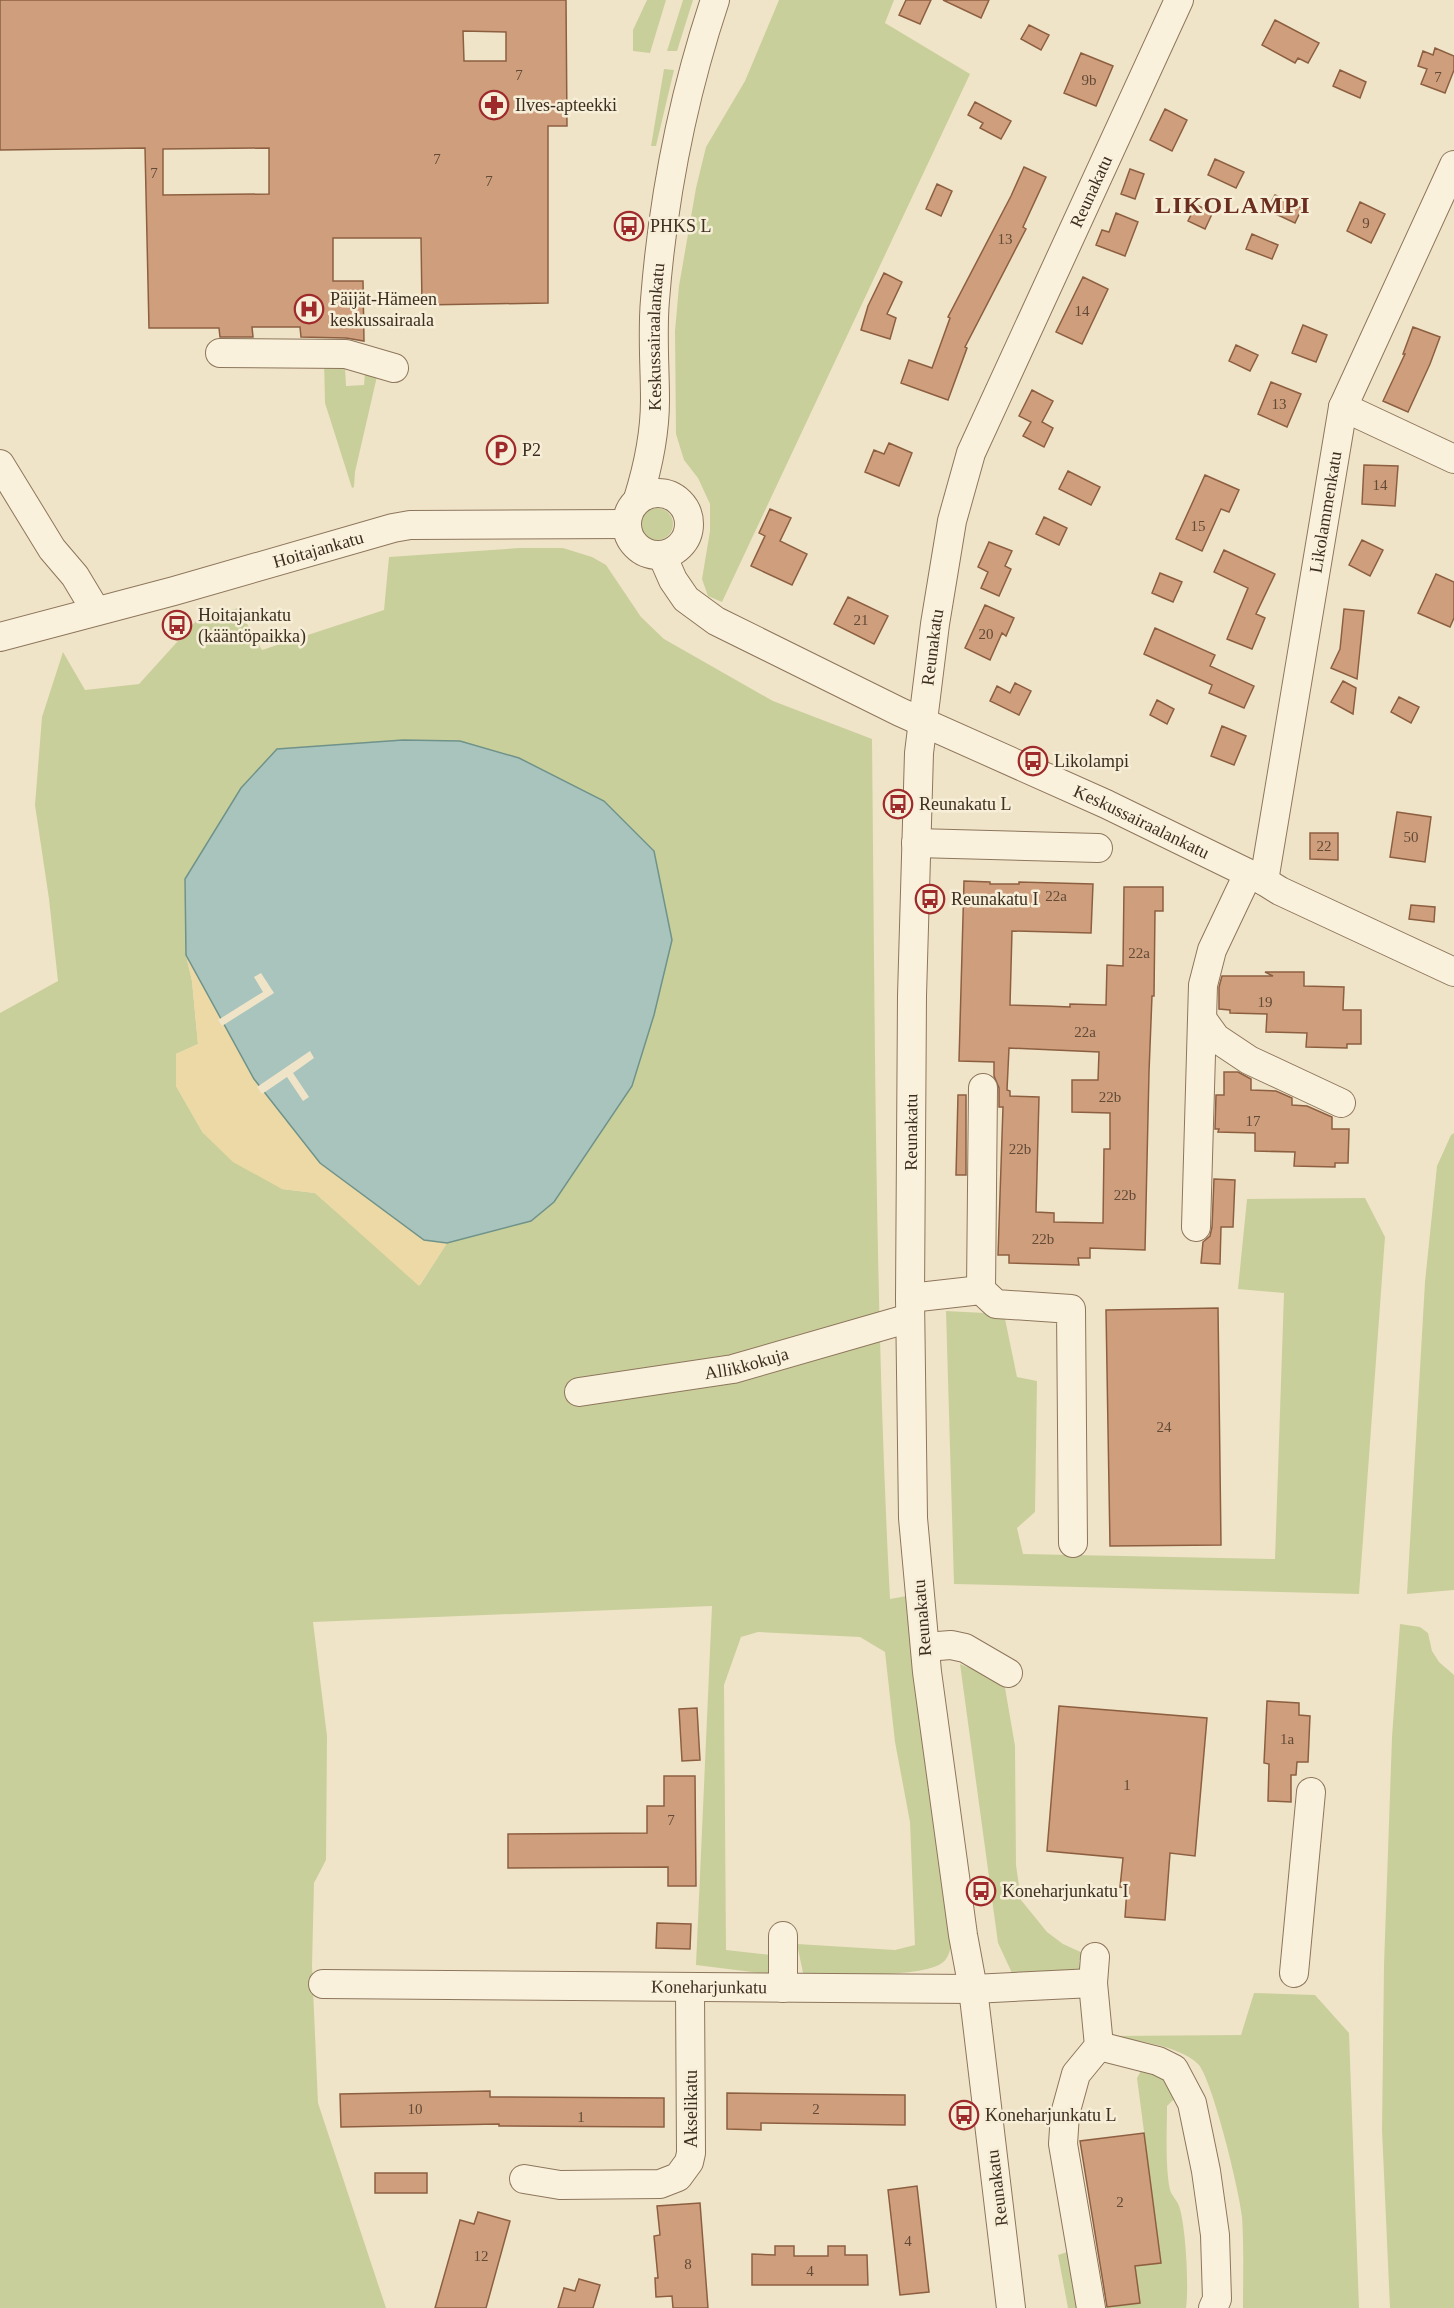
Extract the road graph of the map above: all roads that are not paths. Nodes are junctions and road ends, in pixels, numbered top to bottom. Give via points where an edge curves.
1 (715, 0) edge
2 (1179, 0) edge
3 (1454, 165) edge
4 (220, 353) dead end
5 (394, 368) dead end
6 (655, 402) junction
7 (1343, 406) junction
8 (1454, 459) edge
9 (0, 464) edge
10 (677, 498) junction
11 (632, 511) junction
12 (662, 555) junction
13 (96, 611) junction
14 (8, 634) edge
15 (922, 720) junction
16 (916, 843) junction
17 (1098, 848) dead end
18 (1256, 877) junction
19 (1453, 965) edge
20 (1203, 1020) junction
21 (983, 1089) dead end
22 (1341, 1103) dead end
23 (1196, 1227) dead end
24 (981, 1290) junction
25 (910, 1308) junction
26 (579, 1392) dead end
27 (1073, 1543) dead end
28 (925, 1647) junction
29 (1008, 1673) dead end
30 (1311, 1792) dead end
31 (783, 1936) dead end
32 (1294, 1973) dead end
33 (323, 1984) dead end
34 (783, 1988) junction
35 (690, 1989) junction
36 (973, 1989) junction
37 (1099, 2046) junction
38 (524, 2180) dead end
39 (1011, 2308) edge
40 (1091, 2308) edge
41 (1213, 2308) edge

1 - 6 street, Keskussairaalankatu via 689,94 666,202 655,303
2 - 15 street, Reunakatu via 971,453 952,521
3 - 7 street, Likolammenkatu
4 - 5 street via 346,354
6 - 10 street via 668,478
6 - 11 street, Keskussairaalankatu via 651,452
7 - 8 street
7 - 18 street, Likolammenkatu
9 - 13 street
10 - 11 street via 658,492 647,494
10 - 12 street via 685,506 690,526 681,546
11 - 12 street via 628,534 633,544 652,555
11 - 13 street, Hoitajankatu via 393,528
12 - 15 street, Keskussairaalankatu via 686,599 716,621
13 - 14 street, Hoitajankatu
15 - 16 street, Reunakatu
15 - 18 street, Keskussairaalankatu
16 - 17 street
16 - 25 street, Reunakatu
18 - 19 street, Keskussairaalankatu
18 - 20 street, Likolammenkatu via 1212,950 1203,985
20 - 22 street via 1216,1038 1250,1060
20 - 23 street, Likolammenkatu
21 - 24 street
24 - 25 street, Allikkokuja
24 - 27 street via 996,1304 1071,1309
25 - 26 street, Allikkokuja via 733,1369
25 - 28 street, Reunakatu via 913,1518
28 - 29 street via 965,1648
28 - 36 street, Reunakatu
30 - 32 street
31 - 34 street
33 - 35 street, Koneharjunkatu
34 - 35 street, Koneharjunkatu
34 - 36 street, Koneharjunkatu
35 - 38 street, Akselikatu via 691,2153 686,2168 678,2177 660,2184 560,2185
36 - 37 street, Koneharjunkatu via 1094,1970
36 - 39 street, Reunakatu
37 - 40 street via 1076,2074 1065,2114 1063,2144
37 - 41 street via 1174,2069 1192,2103 1215,2235 1217,2299

